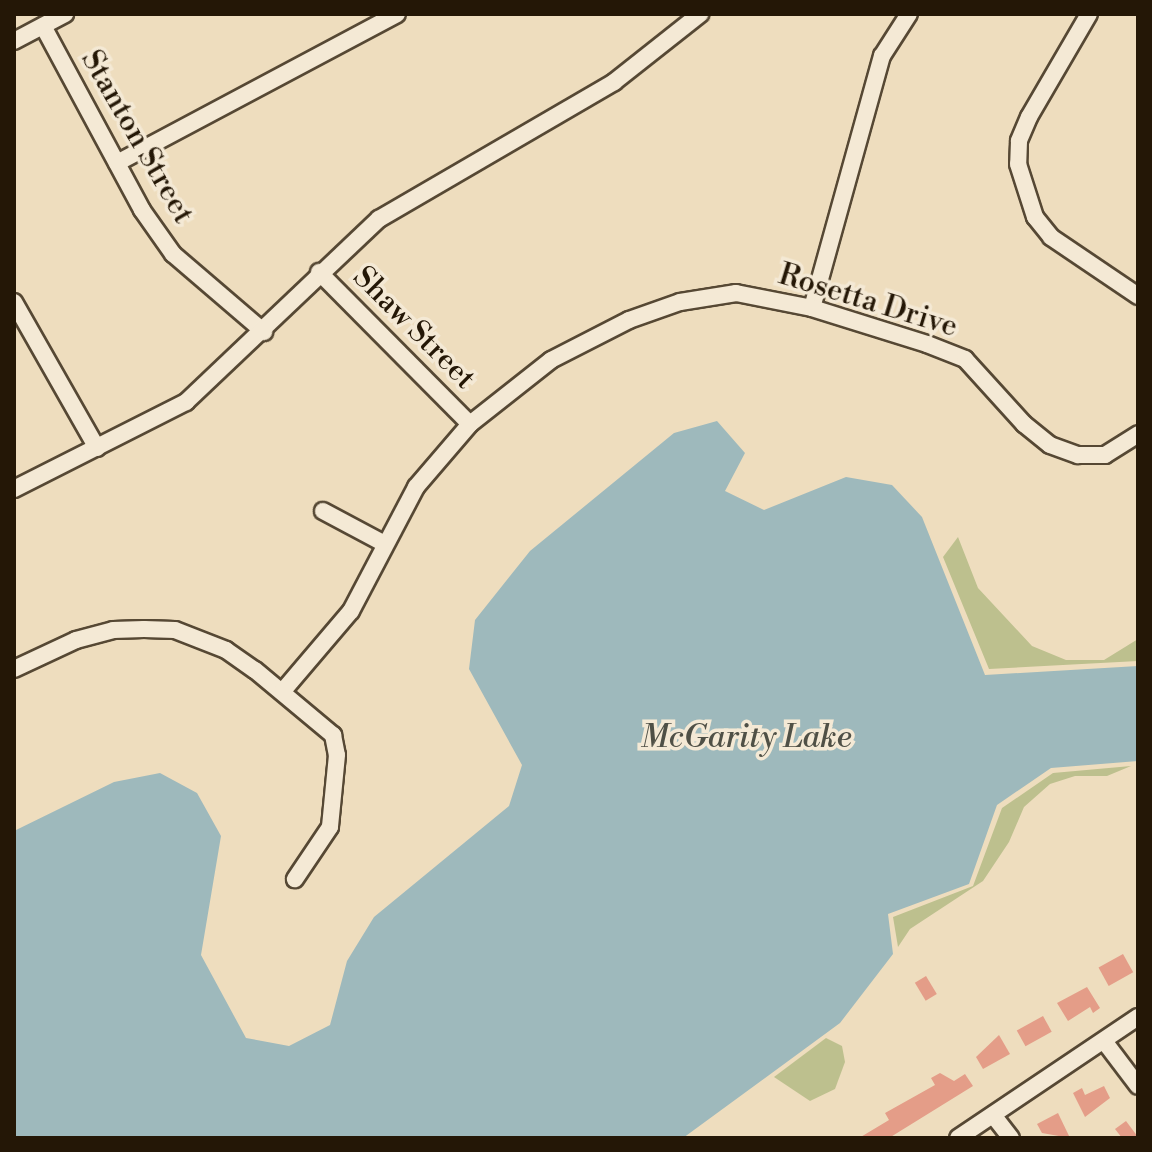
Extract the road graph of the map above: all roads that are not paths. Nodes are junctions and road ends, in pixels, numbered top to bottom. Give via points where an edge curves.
1 (65, 14) edge
2 (397, 14) edge
3 (700, 14) edge
4 (909, 14) edge
5 (1089, 14) edge
6 (43, 26) junction
7 (14, 41) edge
8 (117, 163) junction
9 (319, 272) junction
10 (1138, 296) edge
11 (14, 302) edge
12 (812, 308) junction
13 (264, 332) junction
14 (470, 424) junction
15 (1138, 434) edge
16 (97, 448) junction
17 (14, 489) edge
18 (323, 511) dead end
19 (383, 543) junction
20 (14, 669) edge
21 (282, 692) junction
22 (295, 879) dead end
23 (1138, 1017) edge
24 (1104, 1041) junction
25 (1138, 1086) edge
26 (993, 1115) junction
27 (958, 1138) edge
28 (1011, 1138) edge

1 - 6 street
2 - 8 street
3 - 9 street via 614,82 379,219
4 - 12 street via 882,56
5 - 10 street via 1029,117 1019,141 1018,164 1035,217 1051,237
6 - 7 street
6 - 8 street, Stanton Street
8 - 13 street, Stanton Street via 173,254
9 - 13 street
9 - 14 street, Shaw Street
11 - 16 street
12 - 14 street, Rosetta Drive via 736,293 680,302 629,320 551,360
12 - 15 street, Rosetta Drive via 965,359 1050,445 1078,455 1105,455
13 - 16 street via 186,402
14 - 19 street, Rosetta Drive via 416,487
16 - 17 street
18 - 19 street
19 - 21 street, Rosetta Drive via 351,611
20 - 21 street via 76,640 113,630 175,630 226,650
21 - 22 street via 339,731 330,827
23 - 24 street
24 - 25 street
24 - 26 street
26 - 27 street
26 - 28 street

